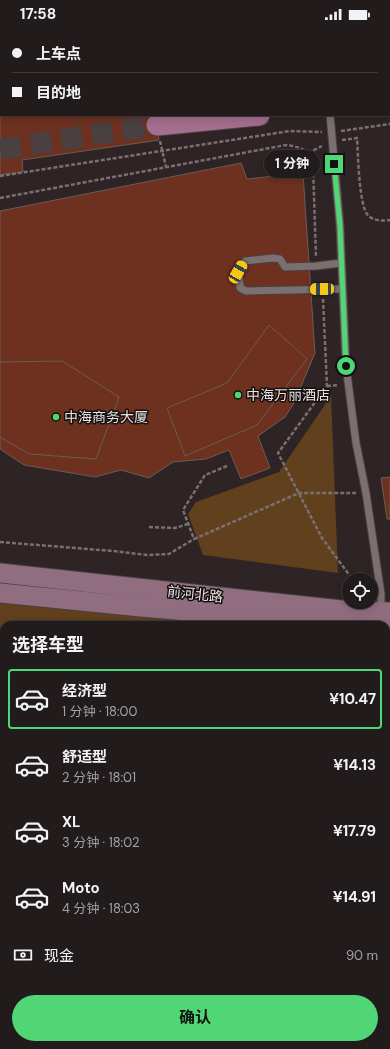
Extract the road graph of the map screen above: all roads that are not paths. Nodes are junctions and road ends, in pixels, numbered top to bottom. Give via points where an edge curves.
1 (249, 116) edge
2 (330, 116) edge
3 (157, 125) tunnel mouth
4 (341, 263) junction
5 (342, 289) junction
6 (0, 574) edge
7 (0, 593) edge
8 (386, 617) edge
9 (301, 621) edge

1 - 3 main road
2 - 4 lane
4 - 5 lane
4 - 5 lane via 285,267 280,259 245,261 238,272 240,288 246,291
5 - 8 lane via 346,366 356,443
6 - 8 main road, 前河北路 via 351,611
7 - 9 main road, 前河北路

